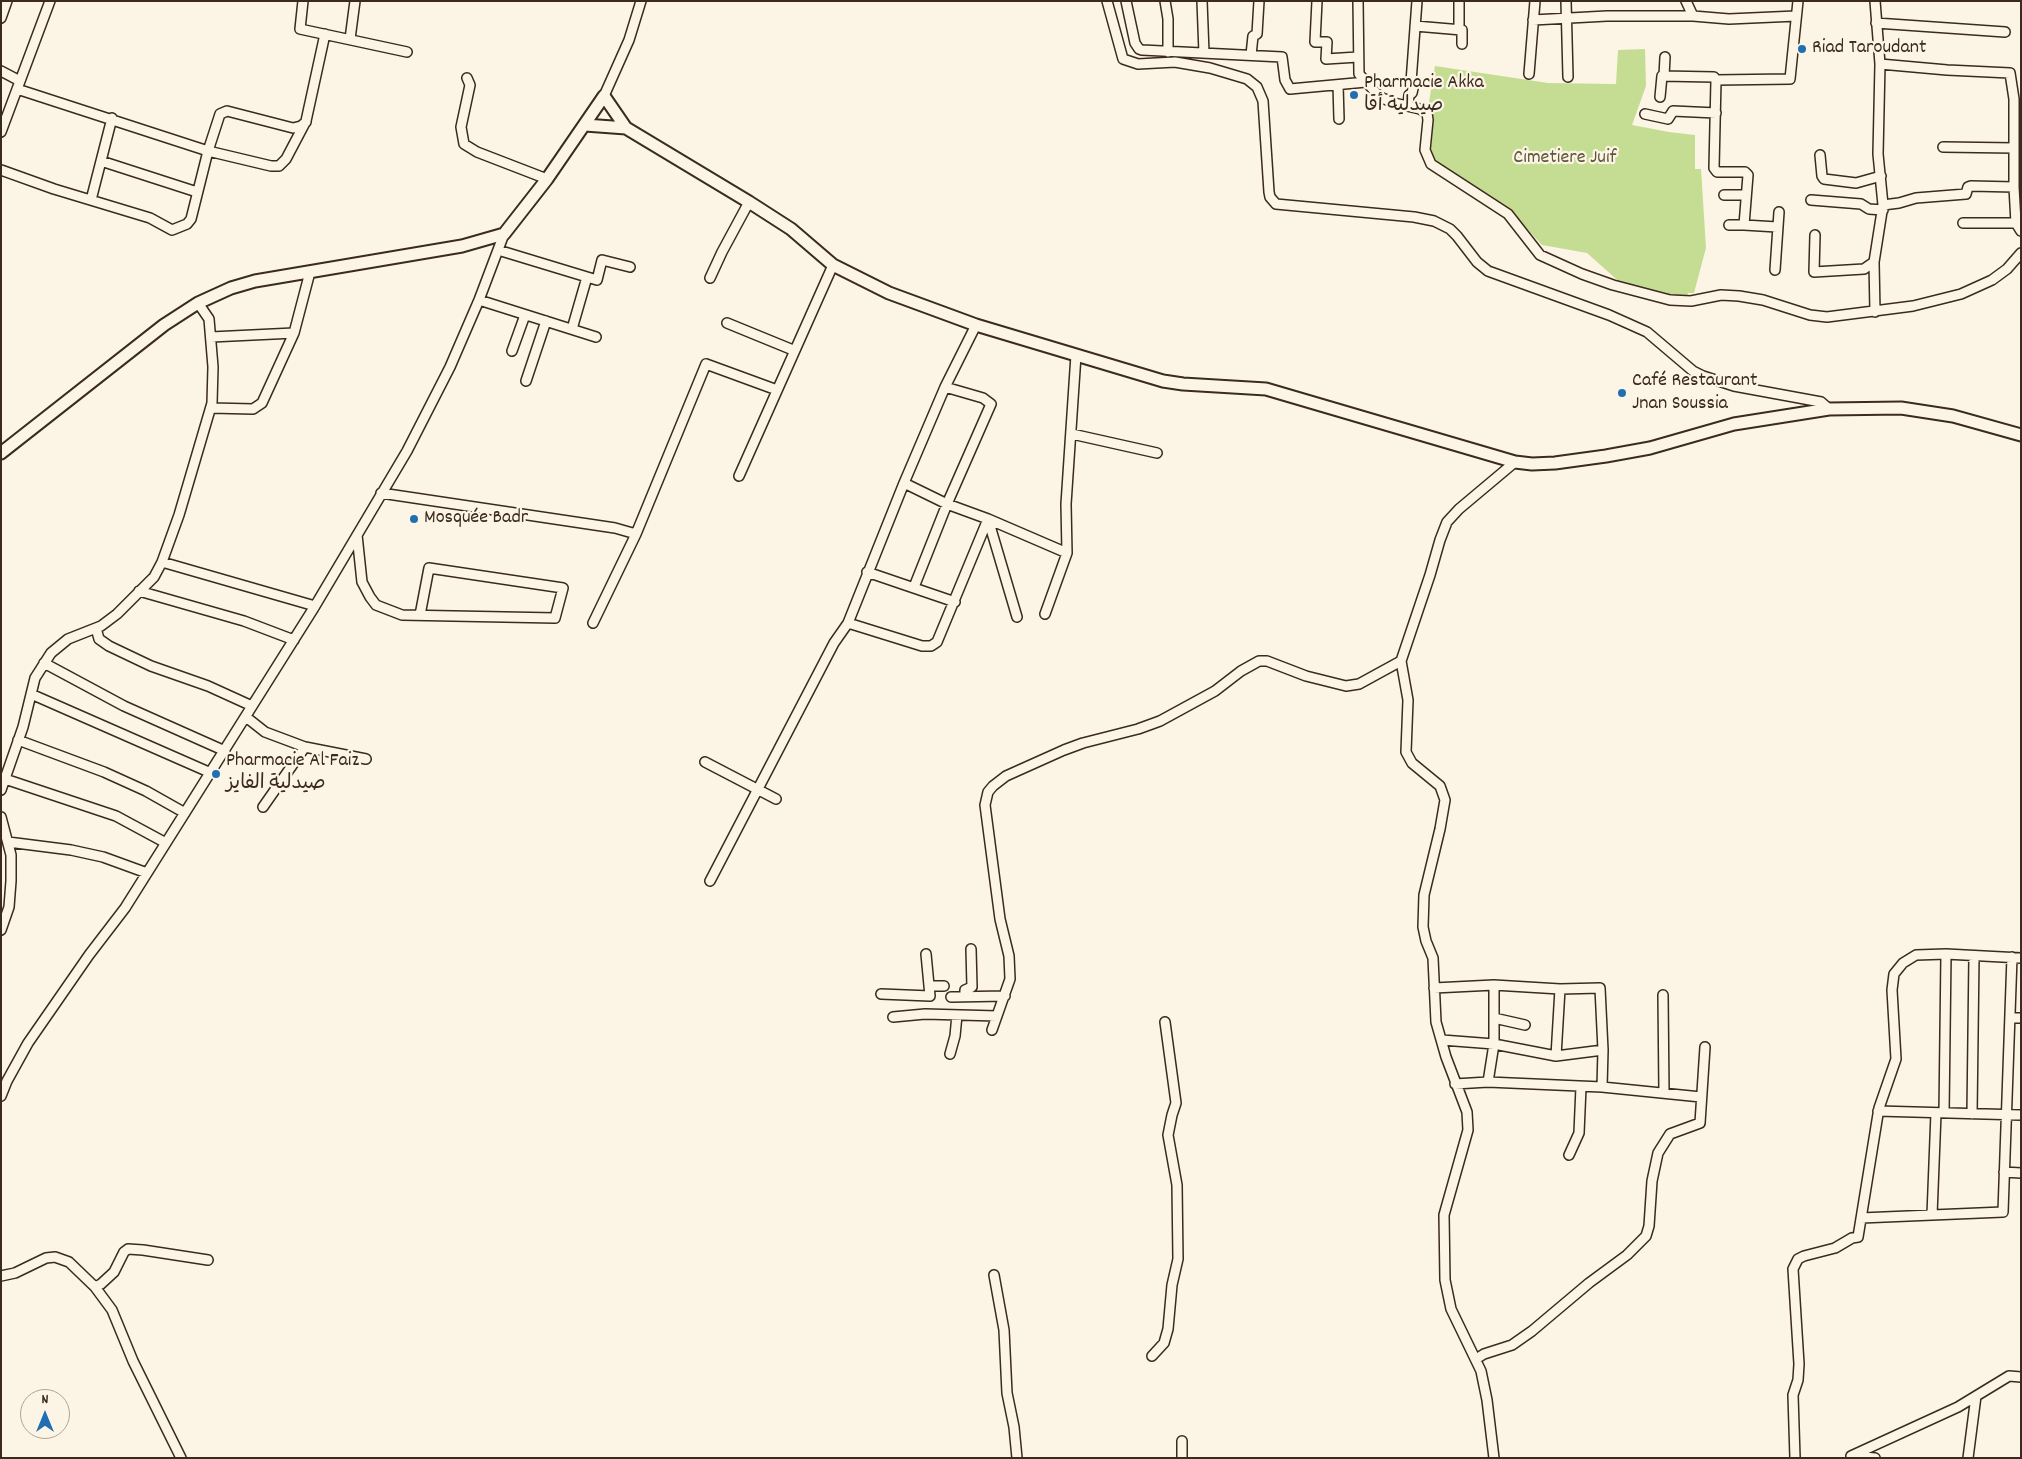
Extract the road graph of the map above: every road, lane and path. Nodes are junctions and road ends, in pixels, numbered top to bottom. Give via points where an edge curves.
1 (50, 1) edge
2 (303, 1) edge
3 (355, 1) edge
4 (641, 1) edge
5 (1107, 1) edge
6 (1126, 1) edge
7 (1165, 1) edge
8 (1202, 1) edge
9 (1259, 1) edge
10 (1316, 1) edge
11 (1358, 1) edge
12 (1417, 1) edge
13 (1460, 1) edge
14 (1535, 1) edge
15 (1566, 1) edge
16 (1686, 1) edge
17 (1798, 1) edge
18 (1875, 1) edge
19 (4, 5) edge
20 (1693, 16) junction
21 (1796, 16) junction
22 (1, 18) edge
23 (1566, 18) junction
24 (1533, 20) junction
25 (1876, 23) junction
26 (1415, 26) junction
27 (1459, 29) junction
28 (2005, 32) dead end
29 (325, 34) junction
30 (350, 38) junction
31 (1462, 44) dead end
32 (407, 52) dead end
33 (1168, 52) junction
34 (1204, 53) junction
35 (1251, 55) junction
36 (1358, 57) junction
37 (1665, 57) dead end
38 (1880, 64) junction
39 (1, 71) edge
40 (1529, 74) dead end
41 (1664, 76) junction
42 (467, 78) dead end
43 (1568, 78) dead end
44 (1716, 80) junction
45 (1366, 82) junction
46 (18, 85) junction
47 (1338, 85) junction
48 (604, 96) junction
49 (1660, 97) dead end
50 (2017, 99) edge
51 (1408, 106) junction
52 (1716, 113) junction
53 (1645, 114) dead end
54 (112, 118) junction
55 (1339, 119) dead end
56 (306, 121) junction
57 (585, 125) junction
58 (626, 128) junction
59 (1, 132) edge
60 (1943, 147) dead end
61 (2014, 148) junction
62 (208, 151) junction
63 (1820, 154) dead end
64 (101, 161) junction
65 (1, 170) edge
66 (1881, 176) junction
67 (548, 179) junction
68 (2014, 187) junction
69 (197, 192) junction
70 (1724, 195) dead end
71 (1746, 196) junction
72 (90, 200) junction
73 (1811, 200) dead end
74 (750, 202) junction
75 (1883, 208) junction
76 (1779, 212) dead end
77 (1963, 223) dead end
78 (1744, 225) junction
79 (1729, 226) dead end
80 (1777, 226) junction
81 (2018, 227) edge
82 (504, 234) junction
83 (1815, 234) dead end
84 (498, 250) junction
85 (2021, 253) edge
86 (1874, 262) junction
87 (833, 264) junction
88 (630, 267) dead end
89 (1775, 270) dead end
90 (310, 272) junction
91 (587, 277) junction
92 (710, 278) dead end
93 (479, 300) junction
94 (198, 303) junction
95 (1875, 312) junction
96 (525, 315) junction
97 (546, 321) junction
98 (727, 323) dead end
99 (976, 325) junction
100 (572, 329) junction
101 (294, 334) junction
102 (211, 337) junction
103 (596, 337) dead end
104 (794, 350) junction
105 (512, 351) dead end
106 (1076, 355) junction
107 (526, 381) dead end
108 (946, 387) junction
109 (777, 390) junction
110 (211, 408) junction
111 (1829, 409) junction
112 (1072, 434) junction
113 (2021, 436) edge
114 (1, 453) edge
115 (1157, 453) dead end
116 (1515, 462) junction
117 (739, 476) dead end
118 (904, 483) junction
119 (382, 494) junction
120 (947, 504) junction
121 (988, 519) junction
122 (357, 534) junction
123 (636, 534) junction
124 (1067, 553) junction
125 (162, 562) junction
126 (867, 572) junction
127 (914, 587) junction
128 (139, 591) junction
129 (955, 602) junction
130 (315, 606) junction
131 (1045, 614) dead end
132 (420, 615) junction
133 (1017, 617) dead end
134 (848, 622) junction
135 (593, 623) dead end
136 (96, 628) junction
137 (294, 640) junction
138 (1401, 661) junction
139 (44, 663) junction
140 (31, 694) junction
141 (252, 706) junction
142 (246, 717) junction
143 (18, 740) junction
144 (305, 747) junction
145 (225, 750) junction
146 (366, 759) dead end
147 (706, 762) dead end
148 (211, 773) junction
149 (5, 779) junction
150 (758, 789) junction
151 (1, 790) edge
152 (776, 798) dead end
153 (263, 807) dead end
154 (185, 813) junction
155 (1, 817) edge
156 (8, 842) junction
157 (166, 843) junction
158 (147, 873) junction
159 (710, 881) dead end
160 (1, 930) edge
161 (971, 949) dead end
162 (926, 954) dead end
163 (1946, 954) junction
164 (1974, 956) junction
165 (2016, 957) edge
166 (1494, 985) junction
167 (930, 986) junction
168 (944, 986) dead end
169 (1434, 988) junction
170 (1560, 989) junction
171 (881, 994) dead end
172 (965, 996) junction
173 (1005, 996) junction
174 (1663, 996) dead end
175 (952, 997) dead end
176 (957, 1015) junction
177 (998, 1016) junction
178 (893, 1018) dead end
179 (1494, 1018) junction
180 (2010, 1018) junction
181 (2021, 1018) edge
182 (1165, 1022) dead end
183 (1525, 1025) dead end
184 (992, 1030) dead end
185 (1442, 1040) junction
186 (1494, 1044) junction
187 (1705, 1048) dead end
188 (1603, 1050) junction
189 (950, 1054) dead end
190 (1556, 1056) junction
191 (1488, 1082) junction
192 (1455, 1084) junction
193 (1581, 1086) junction
194 (1602, 1087) junction
195 (1664, 1093) junction
196 (1, 1096) edge
197 (1701, 1097) junction
198 (1878, 1111) junction
199 (1940, 1113) junction
200 (1972, 1114) junction
201 (2006, 1115) junction
202 (2021, 1116) edge
203 (1570, 1155) dead end
204 (2004, 1172) junction
205 (2021, 1172) edge
206 (1932, 1215) junction
207 (1861, 1218) junction
208 (208, 1260) dead end
209 (994, 1275) dead end
210 (1, 1276) edge
211 (95, 1287) junction
212 (1152, 1356) dead end
213 (1476, 1359) junction
214 (2021, 1377) edge
215 (1976, 1396) junction
216 (1182, 1441) dead end
217 (1849, 1457) edge
218 (181, 1458) edge
219 (1016, 1458) edge
220 (1182, 1458) edge
221 (1494, 1458) edge
222 (1795, 1458) edge
223 (1875, 1458) edge
224 (1968, 1458) edge

1 - 46 street
2 - 29 street via 300,29
3 - 30 street
4 - 48 street via 629,40
5 - 111 street via 1123,59 1138,64 1175,62 1210,68 1247,78 1257,87 1263,101 1268,192 1276,204 1434,221 1450,229 1488,271 1647,332 1703,376 1734,386 1821,402
6 - 33 street via 1136,46 1142,50
7 - 33 street
8 - 34 street
9 - 35 street via 1257,34 1253,36
10 - 36 street via 1316,42 1327,42 1326,59
11 - 36 street
12 - 26 street
13 - 27 street
14 - 24 street
15 - 23 street
16 - 20 street
17 - 21 street
18 - 25 street
19 - 22 street
20 - 21 street via 1729,19
20 - 23 street
21 - 44 street via 1790,78
23 - 24 street
23 - 43 street
24 - 40 street
25 - 28 street
25 - 38 street
26 - 27 street
26 - 51 street via 1410,82 1414,84
27 - 31 street via 1462,30
29 - 30 street
29 - 56 street
30 - 32 street
33 - 34 street
34 - 35 street
35 - 47 street via 1282,57 1285,80 1290,89
36 - 45 street via 1359,74
37 - 41 street
38 - 50 street via 2010,73
38 - 66 street via 1878,154
39 - 46 street
41 - 44 street via 1714,76
41 - 49 street
42 - 67 street via 470,85 461,127 464,144 476,152
44 - 52 street
45 - 47 street
45 - 51 street via 1380,97
46 - 54 street
46 - 59 street
47 - 55 street
48 - 57 main road
48 - 58 main road
50 - 61 street
51 - 95 street via 1427,113 1425,150 1431,164 1508,214 1540,255 1565,267 1670,300 1691,301 1721,295 1762,300 1810,315 1828,317
52 - 53 street via 1673,111 1668,119
52 - 71 street via 1715,171 1747,173
54 - 62 street
54 - 64 street
56 - 62 street via 279,166
56 - 62 street via 302,126 293,128 227,111 217,118
57 - 58 main road
57 - 67 main road
58 - 74 main road
60 - 61 street
61 - 68 street
62 - 69 street
63 - 66 street via 1824,179 1856,183
64 - 69 street
64 - 72 street
65 - 72 street
66 - 75 street
67 - 82 main road
68 - 75 street via 1971,186 1966,194 1916,198
68 - 81 street
69 - 72 street via 191,219 172,230 150,218
70 - 71 street
71 - 78 street
73 - 75 street via 1861,204 1869,209
74 - 87 main road via 791,229
74 - 92 street
75 - 86 street
76 - 80 street
77 - 81 street
78 - 79 street
78 - 80 street
80 - 89 street
82 - 84 street
82 - 90 main road via 462,246
83 - 86 street via 1814,272 1864,269
84 - 91 street
84 - 93 street
85 - 95 street via 1992,280 1961,294
86 - 95 street
87 - 99 main road via 889,293
87 - 104 street
88 - 91 street via 602,260 597,280
90 - 94 main road via 255,281
90 - 101 street
91 - 100 street
93 - 96 street
93 - 119 street via 450,367
94 - 102 street via 209,319
94 - 114 main road via 164,325
96 - 97 street
96 - 105 street
97 - 100 street
97 - 107 street
98 - 104 street
99 - 106 main road
99 - 108 street
100 - 103 street
101 - 102 street
101 - 110 street via 258,407
102 - 110 street
104 - 109 street
106 - 112 street
106 - 116 main road via 1172,383 1266,389
108 - 118 street
108 - 120 street via 983,398 991,404
109 - 117 street
109 - 123 street via 706,364
110 - 125 street
111 - 113 main road via 1901,408 1953,416
111 - 116 main road via 1734,424 1650,448 1606,456 1555,463
112 - 115 street
112 - 124 street via 1066,504
116 - 138 street via 1447,522
118 - 120 street
118 - 126 street
119 - 122 street
119 - 123 street via 615,528
120 - 121 street
120 - 127 street
121 - 124 street
121 - 129 street
121 - 133 street
122 - 130 street
122 - 132 street via 362,582 376,605 402,615
123 - 135 street
124 - 131 street
125 - 128 street via 154,577
125 - 130 street
126 - 127 street
126 - 134 street
127 - 129 street
128 - 136 street via 117,614
128 - 137 street via 244,621
129 - 134 street via 937,642 931,646
130 - 137 street
132 - 132 street via 556,618 563,588 429,568
134 - 150 street
136 - 139 street via 64,642
136 - 141 street via 99,639 109,646
137 - 141 street
138 - 169 street via 1408,700 1407,755 1417,768 1440,786 1445,800 1422,914 1426,941 1433,958
138 - 173 street via 1360,684 1346,686 1259,660 1215,691 1160,721 1070,748 1006,776 993,786 985,805 1000,919 1009,956 1010,979
139 - 140 street
139 - 145 street via 124,706
140 - 143 street
140 - 148 street
141 - 142 street
142 - 144 street via 265,732
142 - 145 street
143 - 149 street
143 - 154 street via 104,772
144 - 146 street
144 - 153 street
145 - 148 street
147 - 150 street
148 - 154 street
149 - 151 street
149 - 157 street via 116,816
150 - 152 street
150 - 159 street
154 - 157 street
155 - 156 street
156 - 158 street via 79,852
156 - 160 street via 12,881 9,906
157 - 158 street
158 - 196 street via 28,1043
161 - 172 street via 972,987 965,990
162 - 167 street
163 - 164 street
163 - 198 street via 1916,955 1894,974 1896,1059
163 - 199 street
164 - 165 street
164 - 200 street
165 - 180 street
166 - 169 street
166 - 170 street
166 - 179 street
167 - 168 street
167 - 171 street via 930,996
169 - 185 street via 1436,1022
170 - 188 street via 1600,988
170 - 190 street
172 - 173 street
172 - 175 street
173 - 177 street
174 - 195 street
176 - 177 street
176 - 178 street
176 - 189 street
177 - 184 street
179 - 183 street
179 - 186 street
180 - 181 street
180 - 201 street
182 - 212 street via 1176,1103 1168,1135 1177,1185 1178,1259 1168,1329 1164,1343
185 - 186 street
185 - 192 street
186 - 190 street
186 - 191 street
187 - 197 street
188 - 190 street
188 - 194 street
191 - 192 street
191 - 193 street
192 - 213 street via 1467,1112 1468,1130 1444,1215 1445,1280 1451,1309
193 - 194 street
193 - 203 street via 1578,1133
194 - 195 street
195 - 197 street
197 - 213 street via 1700,1123 1670,1134 1658,1153 1652,1181 1649,1226 1637,1247 1532,1332 1512,1345
198 - 199 street
198 - 207 street
199 - 200 street
199 - 206 street
200 - 201 street
201 - 202 street
201 - 204 street
204 - 205 street
204 - 206 street via 2002,1212
206 - 207 street
207 - 222 street via 1858,1237 1835,1248 1804,1256 1794,1265 1800,1364 1793,1395
208 - 211 street via 128,1249 114,1272
209 - 219 street via 1004,1330 1007,1392
210 - 211 street via 56,1257 69,1262
211 - 218 street via 112,1310 133,1361
213 - 221 street via 1486,1391
214 - 215 street via 2009,1376
215 - 217 street
215 - 224 street
216 - 220 street
217 - 223 street

